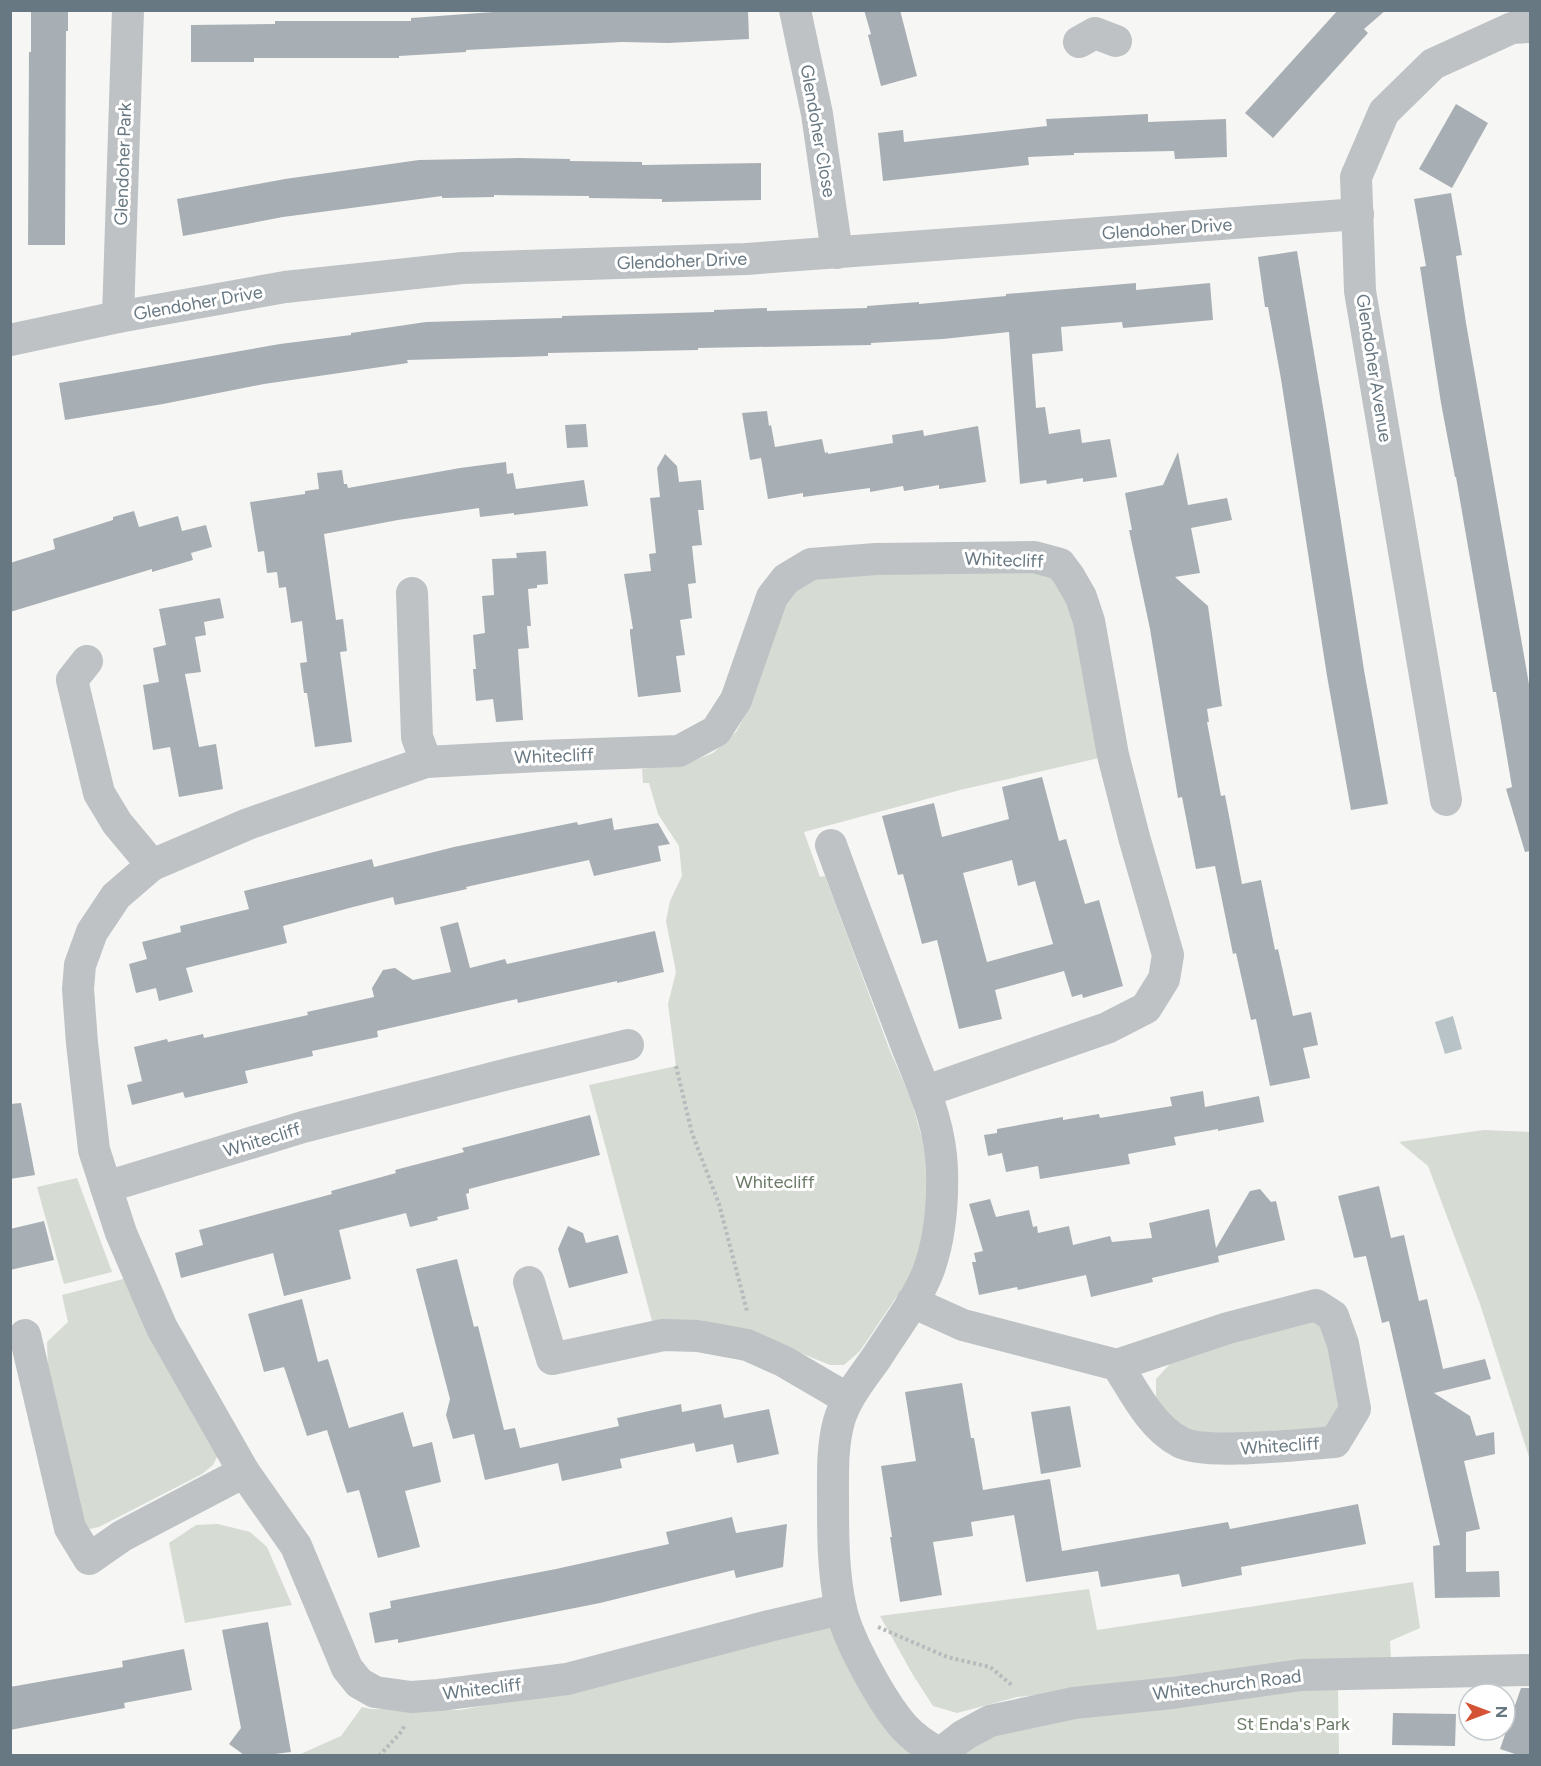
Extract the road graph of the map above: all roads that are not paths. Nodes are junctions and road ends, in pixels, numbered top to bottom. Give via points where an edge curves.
1 (128, 10) edge
2 (795, 10) edge
3 (1530, 27) edge
4 (1358, 214) junction
5 (837, 253) junction
6 (118, 317) junction
7 (10, 340) edge
8 (412, 593) dead end
9 (87, 661) dead end
10 (426, 762) junction
11 (1446, 800) dead end
12 (831, 845) dead end
13 (152, 865) junction
14 (628, 1045) dead end
15 (926, 1091) junction
16 (106, 1187) junction
17 (529, 1282) dead end
18 (912, 1302) junction
19 (25, 1335) dead end
20 (1117, 1365) junction
21 (848, 1399) junction
22 (244, 1472) junction
23 (841, 1610) junction
24 (1530, 1670) edge
25 (938, 1754) edge

1 - 6 street, Glendoher Park
2 - 5 street, Glendoher Close via 817,114
3 - 4 street, Glendoher Avenue via 1512,28 1432,64 1384,111 1356,177
4 - 5 street, Glendoher Drive
4 - 11 street, Glendoher Avenue via 1360,291
5 - 6 street, Glendoher Drive via 462,268 285,287
6 - 7 street, Glendoher Drive
8 - 10 street via 417,737
9 - 13 street via 72,680 99,794
10 - 13 street, Whitecliff via 248,824
10 - 15 street, Whitecliff via 679,751 716,731 736,700 772,597 786,579 811,564 1034,557 1060,564 1076,586 1089,621 1113,755 1168,956 1164,979 1146,1008 1107,1028
12 - 15 street
13 - 16 street, Whitecliff via 116,896 92,932 80,965 78,989 94,1150
14 - 16 street, Whitecliff via 303,1127
15 - 18 street via 939,1135 940,1206 928,1272
16 - 22 street, Whitecliff via 121,1233 162,1328
17 - 21 street via 552,1359 663,1335 698,1335 747,1345
18 - 20 street via 963,1325
18 - 21 street
19 - 22 street via 70,1528 89,1559 122,1536
20 - 20 street, Whitecliff via 1228,1328 1316,1305 1333,1316 1343,1344 1355,1409 1335,1442 1224,1449 1181,1443 1152,1420
21 - 23 street via 839,1420 832,1470 833,1540
22 - 23 street, Whitecliff via 296,1546 347,1668 359,1683 375,1692 411,1697 567,1679
23 - 25 street via 857,1651 885,1701 904,1727
24 - 25 street, Whitechurch Road via 1301,1675 1074,1703 990,1721

